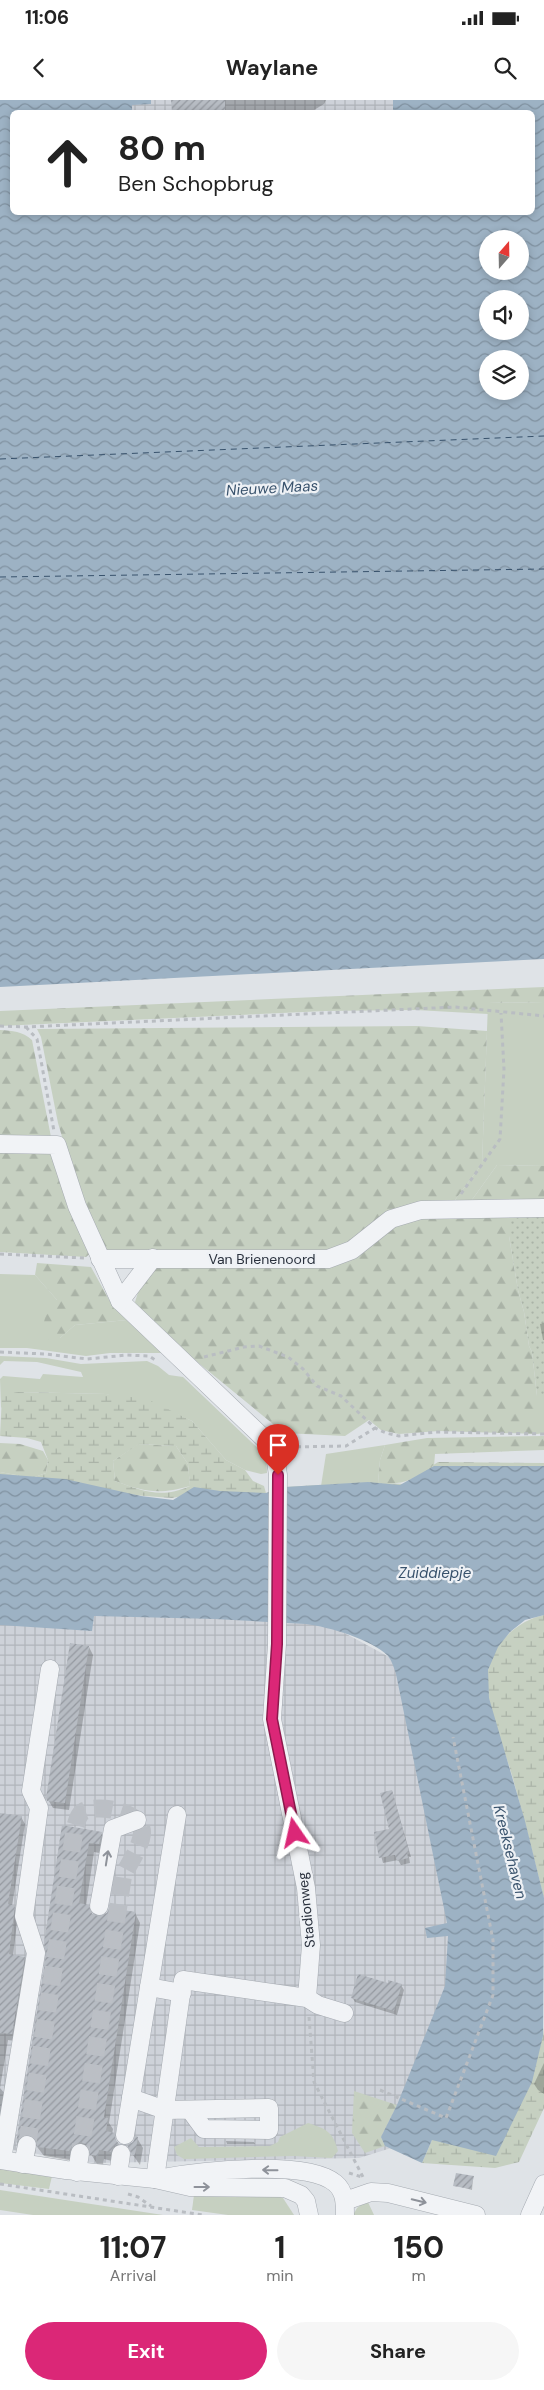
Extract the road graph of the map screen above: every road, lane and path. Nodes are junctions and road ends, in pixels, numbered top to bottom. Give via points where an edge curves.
1 (502, 1013) junction
2 (544, 1016) edge
3 (0, 1026) edge
4 (26, 1027) junction
5 (0, 1144) edge
6 (57, 1145) junction
7 (451, 1208) junction
8 (544, 1208) edge
9 (0, 1254) edge
10 (153, 1258) junction
11 (100, 1259) junction
12 (120, 1301) junction
13 (0, 1352) edge
14 (157, 1360) dead end
15 (187, 1366) junction
16 (376, 1428) junction
17 (544, 1434) edge
18 (274, 1448) junction
19 (50, 1669) dead end
20 (453, 1737) dead end
21 (177, 1815) dead end
22 (137, 1820) dead end
23 (99, 1906) dead end
24 (149, 1987) junction
25 (182, 1993) junction
26 (307, 1998) junction
27 (344, 2014) dead end
28 (380, 2090) dead end
29 (130, 2098) junction
30 (165, 2110) junction
31 (190, 2110) dead end
32 (124, 2134) dead end
33 (27, 2145) tunnel mouth
34 (80, 2153) tunnel mouth
35 (121, 2154) dead end
36 (1, 2160) edge
37 (23, 2164) junction
38 (77, 2172) junction
39 (118, 2176) junction
40 (363, 2177) dead end
41 (154, 2179) junction
42 (0, 2184) edge
43 (544, 2184) edge
44 (345, 2208) edge
45 (203, 2215) edge
46 (309, 2215) edge
47 (476, 2215) edge
48 (530, 2215) edge

1 - 2 path
1 - 4 path via 455,1007
1 - 7 path via 504,1069 500,1139
3 - 4 path
4 - 6 path via 36,1039
5 - 6 street
6 - 11 street via 77,1206
7 - 8 street, Van Brienenoord
7 - 10 street, Van Brienenoord via 421,1210 391,1220 352,1250 328,1259
9 - 11 path
10 - 11 street, Van Brienenoord
10 - 12 street
11 - 12 street
12 - 15 street
13 - 14 path via 87,1359 142,1356
15 - 16 path via 197,1359 244,1346 259,1346 288,1357 317,1386 341,1396
15 - 18 street
16 - 17 path via 399,1436 436,1432
16 - 18 path via 346,1446
18 - 26 street, Stadionweg via 278,1475 277,1644 272,1719 306,1888 311,1945
19 - 36 street via 31,1791 39,1808 24,1916 36,1953
20 - 28 path via 493,1940 493,1995 446,2118
21 - 24 street
23 -> 22 street via 113,1829
24 - 25 street
24 - 29 street
25 - 26 street via 183,1980
25 - 30 street
26 - 27 street via 318,2006
26 - 40 path via 314,2082
29 - 30 street
29 - 32 street
30 - 31 street
30 - 41 street
33 - 37 street
34 - 38 street
35 - 39 street
36 - 37 street
37 - 38 street
38 - 39 street
39 - 41 street
44 -> 41 street via 336,2183 299,2170 189,2173
41 -> 46 street via 190,2187 285,2188 301,2195
42 - 45 path
43 - 48 street
44 -> 47 street via 371,2192 388,2193

